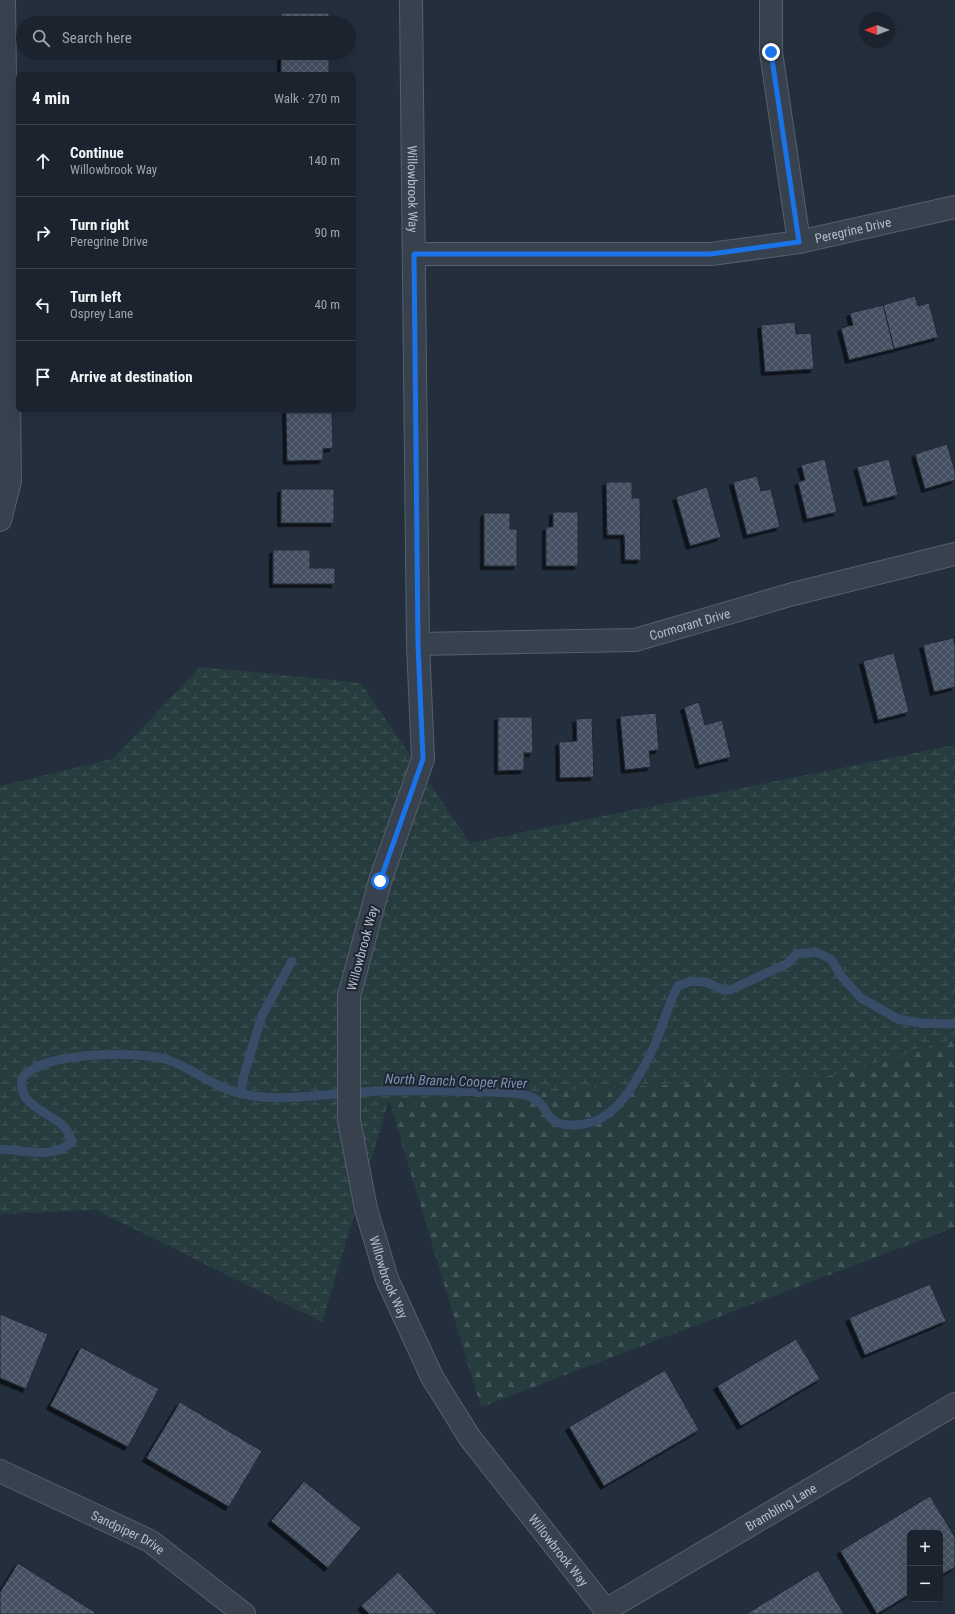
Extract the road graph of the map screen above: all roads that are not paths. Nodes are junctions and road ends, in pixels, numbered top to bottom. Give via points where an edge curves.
1 (4, 0) edge
2 (411, 0) edge
3 (771, 0) edge
4 (955, 207) edge
5 (799, 242) junction
6 (414, 254) junction
7 (0, 520) edge
8 (955, 554) edge
9 (418, 644) junction
10 (955, 1404) edge
11 (0, 1471) edge
12 (607, 1612) edge
13 (244, 1614) edge

1 - 7 street via 10,481
2 - 6 street, Willowbrook Way
3 - 5 street via 771,52
4 - 5 street, Peregrine Drive
5 - 6 street, Peregrine Drive via 711,254
6 - 9 street, Willowbrook Way
8 - 9 street, Cormorant Drive via 793,594 635,640
9 - 12 street, Willowbrook Way via 423,759 380,881 349,996 349,1120 366,1209 387,1279 432,1376 470,1438
10 - 12 street, Brambling Lane
11 - 13 street, Sandpiper Drive via 150,1541

